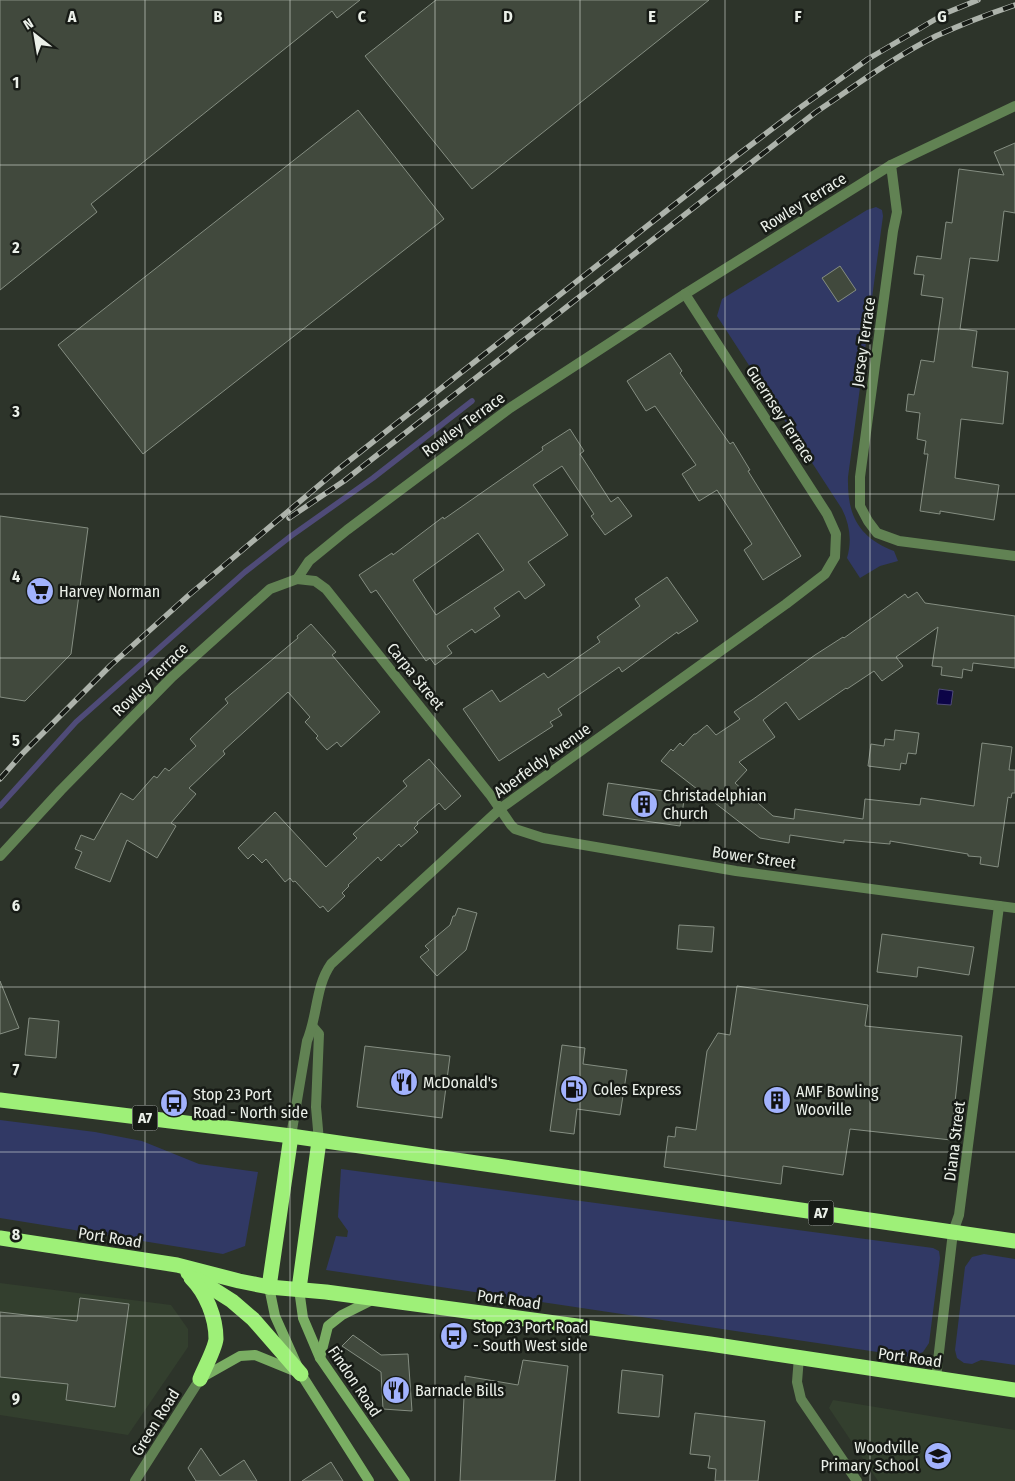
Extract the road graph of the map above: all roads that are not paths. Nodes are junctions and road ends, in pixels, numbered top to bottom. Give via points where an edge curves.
1 (1015, 106) edge
2 (891, 165) junction
3 (685, 294) junction
4 (1015, 556) edge
5 (835, 557) joint
6 (297, 579) junction
7 (501, 808) junction
8 (0, 856) edge
9 (999, 906) junction
10 (1015, 908) edge
11 (313, 1027) junction
12 (0, 1100) edge
13 (291, 1136) junction
14 (319, 1141) junction
15 (953, 1232) junction
16 (0, 1238) edge
17 (1015, 1241) edge
18 (177, 1265) junction
19 (269, 1287) junction
20 (298, 1289) junction
21 (375, 1299) junction
22 (799, 1357) junction
23 (320, 1358) junction
24 (300, 1374) junction
25 (936, 1378) junction
26 (200, 1379) junction
27 (1015, 1390) edge
28 (135, 1481) edge
29 (369, 1481) edge
30 (405, 1481) edge
31 (857, 1481) edge

1 - 2 street, Rowley Terrace
2 - 3 street, Rowley Terrace
2 - 4 street, Jersey Terrace via 898,212 860,477 860,506 878,533 899,541
3 - 5 street, Guernsey Terrace via 827,514 836,534
3 - 6 street, Rowley Terrace via 510,408 347,530 309,561
5 - 7 street, Aberfeldy Avenue via 825,574 786,604
6 - 7 street, Carpa Street via 315,581 326,589
6 - 8 street, Rowley Terrace via 270,589 172,677
7 - 9 street, Bower Street via 515,829 543,838 736,870
7 - 11 street, Aberfeldy Avenue via 331,964 323,975
9 - 10 street, Bower Street
9 - 15 street, Diana Street via 959,1215
11 - 13 street, Aberfeldy Avenue via 307,1041
11 - 14 street, Aberfeldy Avenue via 319,1034 316,1108
12 - 13 highway, A7
13 - 14 highway, A7
13 - 19 highway
14 - 15 highway, A7
14 - 20 highway
15 - 17 highway, A7
15 - 25 street, Diana Street
16 - 18 highway, Port Road
18 - 19 highway, Port Road
18 - 24 highway via 244,1310
18 - 26 highway via 198,1284 212,1310 216,1340
19 - 20 highway, Port Road
19 - 24 main road via 275,1316
20 - 21 highway, Port Road
20 - 23 main road, Findon Road via 303,1318
21 - 22 highway, Port Road
21 - 23 main road via 342,1315 328,1326
22 - 25 highway, Port Road
22 - 31 street via 797,1382 801,1399
23 - 30 main road, Findon Road
24 - 26 main road via 255,1355 240,1356
24 - 29 main road
25 - 27 highway, Port Road
26 - 28 street, Green Road

